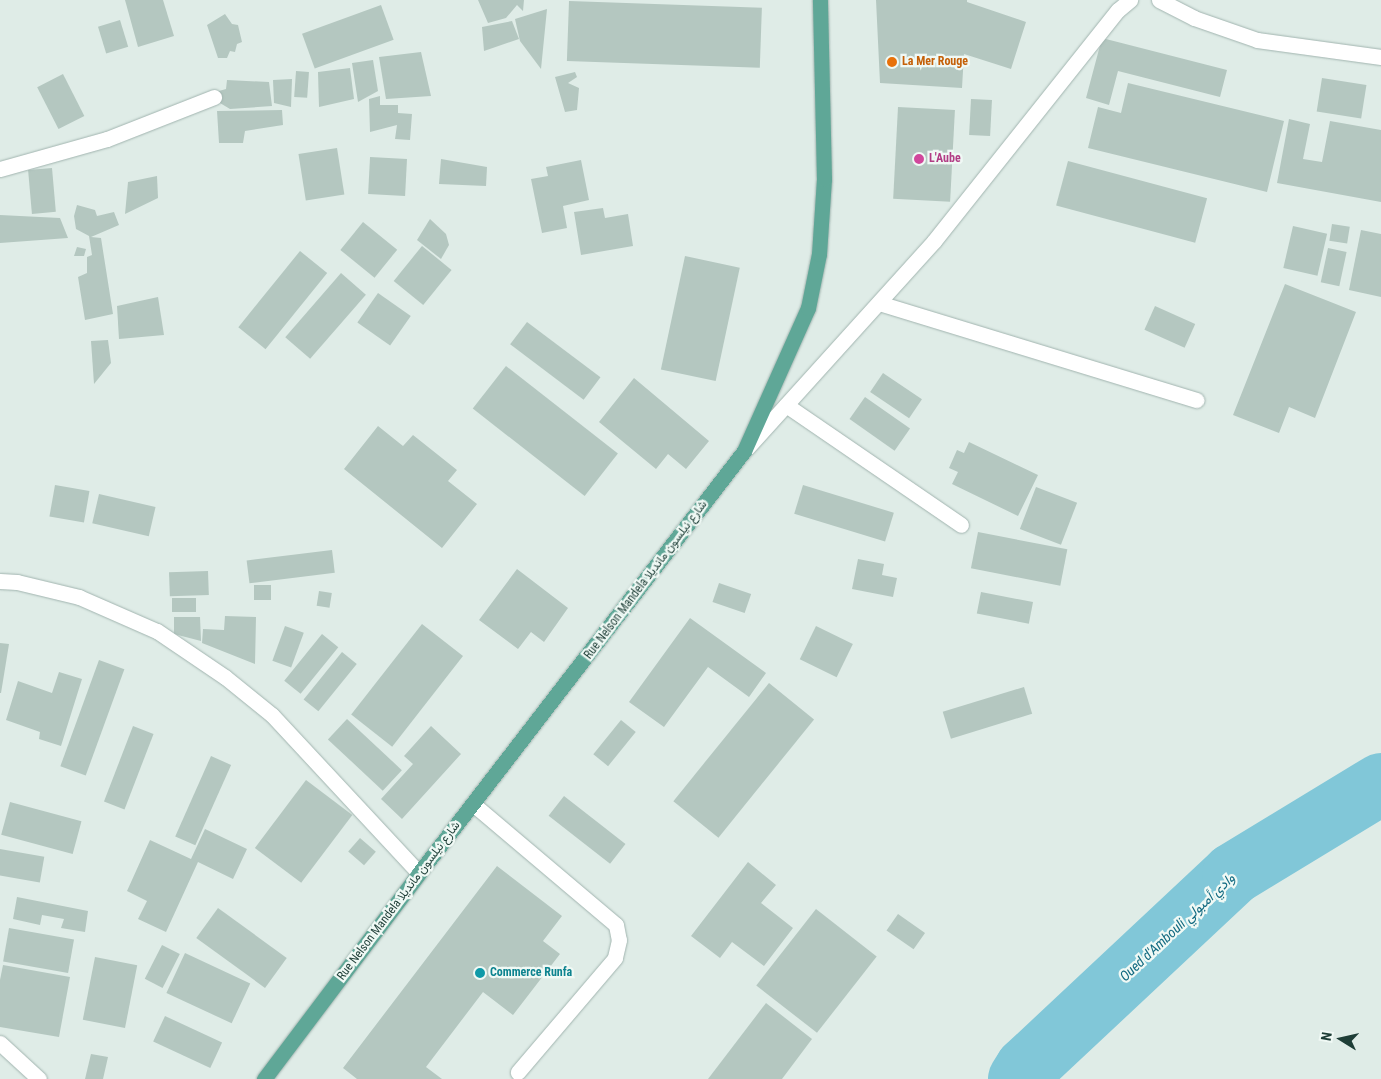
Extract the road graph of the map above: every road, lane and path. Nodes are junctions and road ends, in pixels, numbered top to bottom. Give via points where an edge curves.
1 (820, 0) edge
2 (1130, 0) edge
3 (1159, 0) edge
4 (1381, 57) edge
5 (214, 97) dead end
6 (0, 169) edge
7 (879, 303) junction
8 (1196, 400) dead end
9 (786, 405) junction
10 (744, 451) junction
11 (961, 525) dead end
12 (0, 581) edge
13 (473, 804) junction
14 (419, 873) junction
15 (0, 1043) edge
16 (518, 1072) dead end
17 (39, 1079) edge
18 (264, 1079) edge

1 - 10 main road, Rue Nelson Mandela شارع نيلسون مانديلا via 824,179 819,254 808,308
2 - 7 street via 934,241
3 - 4 street via 1194,18 1257,40
5 - 6 street via 107,139
7 - 8 street
7 - 9 street
9 - 10 street
9 - 11 street
10 - 13 main road, Rue Nelson Mandela شارع نيلسون مانديلا
12 - 14 street via 79,597 158,631 225,677 272,714
13 - 14 main road, Rue Nelson Mandela شارع نيلسون مانديلا
13 - 16 street via 616,925 620,940 614,958
14 - 18 main road, Rue Nelson Mandela شارع نيلسون مانديلا
15 - 17 street

